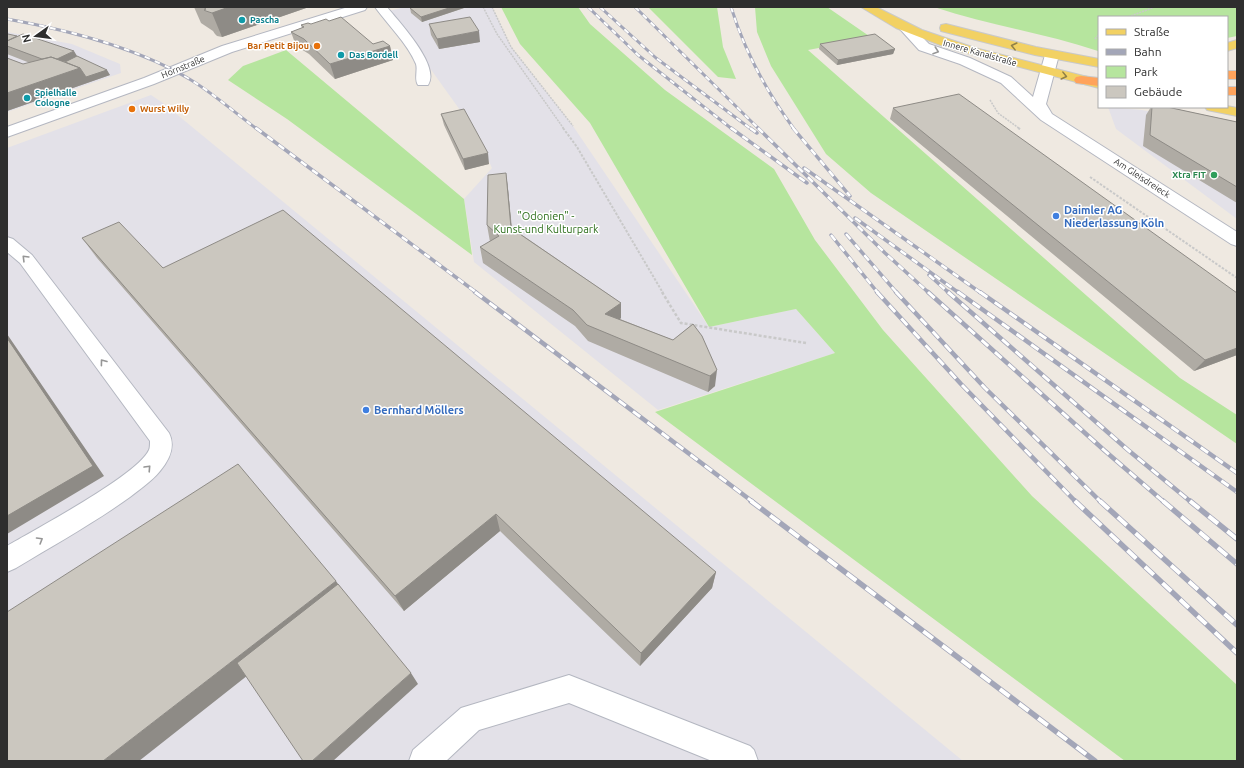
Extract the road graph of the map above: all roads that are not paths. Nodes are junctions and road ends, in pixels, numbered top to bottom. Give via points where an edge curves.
1 (361, 7) edge
2 (381, 7) edge
3 (867, 7) edge
4 (880, 7) edge
5 (921, 20) dead end
6 (934, 24) dead end
7 (905, 28) junction
8 (1052, 55) junction
9 (1098, 63) edge
10 (1047, 72) junction
11 (423, 82) dead end
12 (1098, 83) edge
13 (1217, 108) edge
14 (1237, 112) edge
15 (1046, 117) junction
16 (7, 132) edge
17 (1237, 240) edge
18 (7, 243) edge
19 (7, 560) edge
20 (424, 761) edge
21 (743, 761) edge

1 - 16 street, Hornstraße via 234,47
2 - 11 lane via 423,65
3 - 7 main road, Innere Kanalstraße
4 - 5 main road
8 -> 6 main road, Innere Kanalstraße
7 - 10 main road, Innere Kanalstraße via 959,47
7 -> 15 street, Am Gleisdreieck via 924,47 965,61 1006,80
8 - 9 main road, Innere Kanalstraße
8 - 10 street
10 -> 12 main road, Innere Kanalstraße
10 - 15 street via 1039,104
13 - 14 main road
15 - 17 street, Am Gleisdreieck
19 -> 18 lane via 121,491 147,470 159,455 161,439 26,259
20 - 21 lane via 471,718 568,689 739,757

